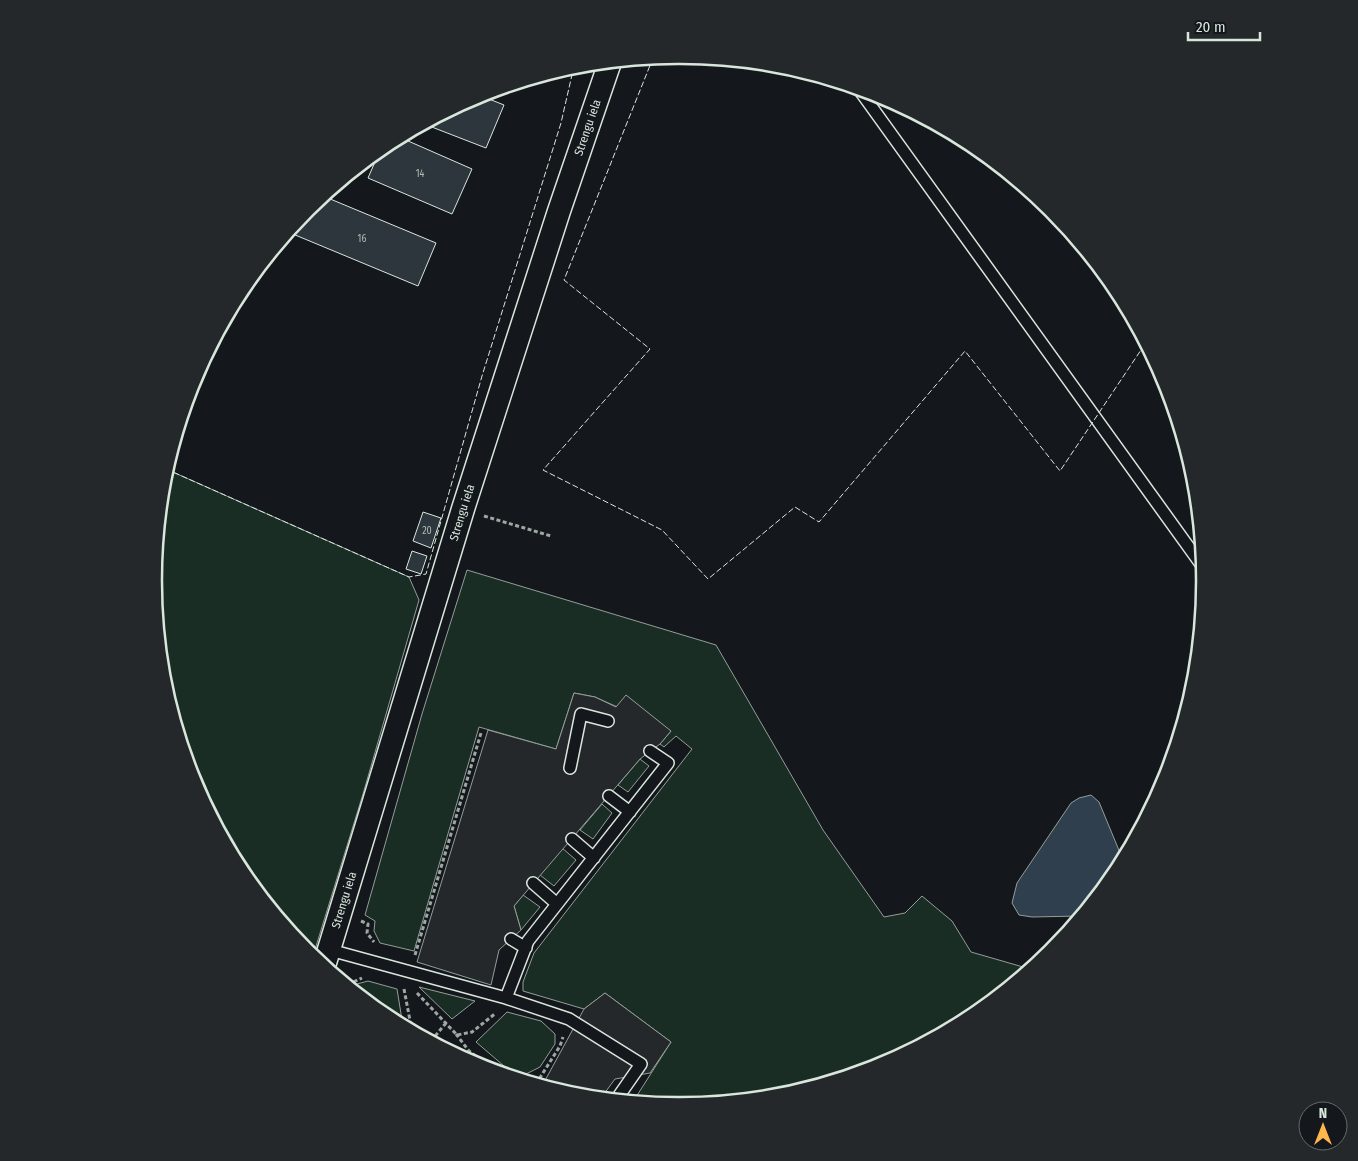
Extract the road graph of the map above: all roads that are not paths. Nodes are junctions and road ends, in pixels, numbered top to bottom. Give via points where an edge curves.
1 (608, 69) edge
2 (866, 99) edge
3 (1195, 556) edge
4 (608, 720) dead end
5 (650, 751) dead end
6 (570, 768) dead end
7 (609, 796) dead end
8 (630, 812) junction
9 (572, 839) dead end
10 (594, 858) junction
11 (533, 883) dead end
12 (557, 904) junction
13 (511, 939) dead end
14 (526, 948) junction
15 (327, 958) edge
16 (506, 998) junction
17 (620, 1094) edge

1 - 15 street, Strengu iela via 463,509
2 - 3 lane
4 - 6 lane via 581,714
5 - 8 lane via 668,763
7 - 8 lane
8 - 10 lane
9 - 10 lane
10 - 12 lane
11 - 12 lane
12 - 14 lane
13 - 14 lane
14 - 16 lane
15 - 16 lane via 407,971
16 - 17 lane via 569,1019 641,1064

